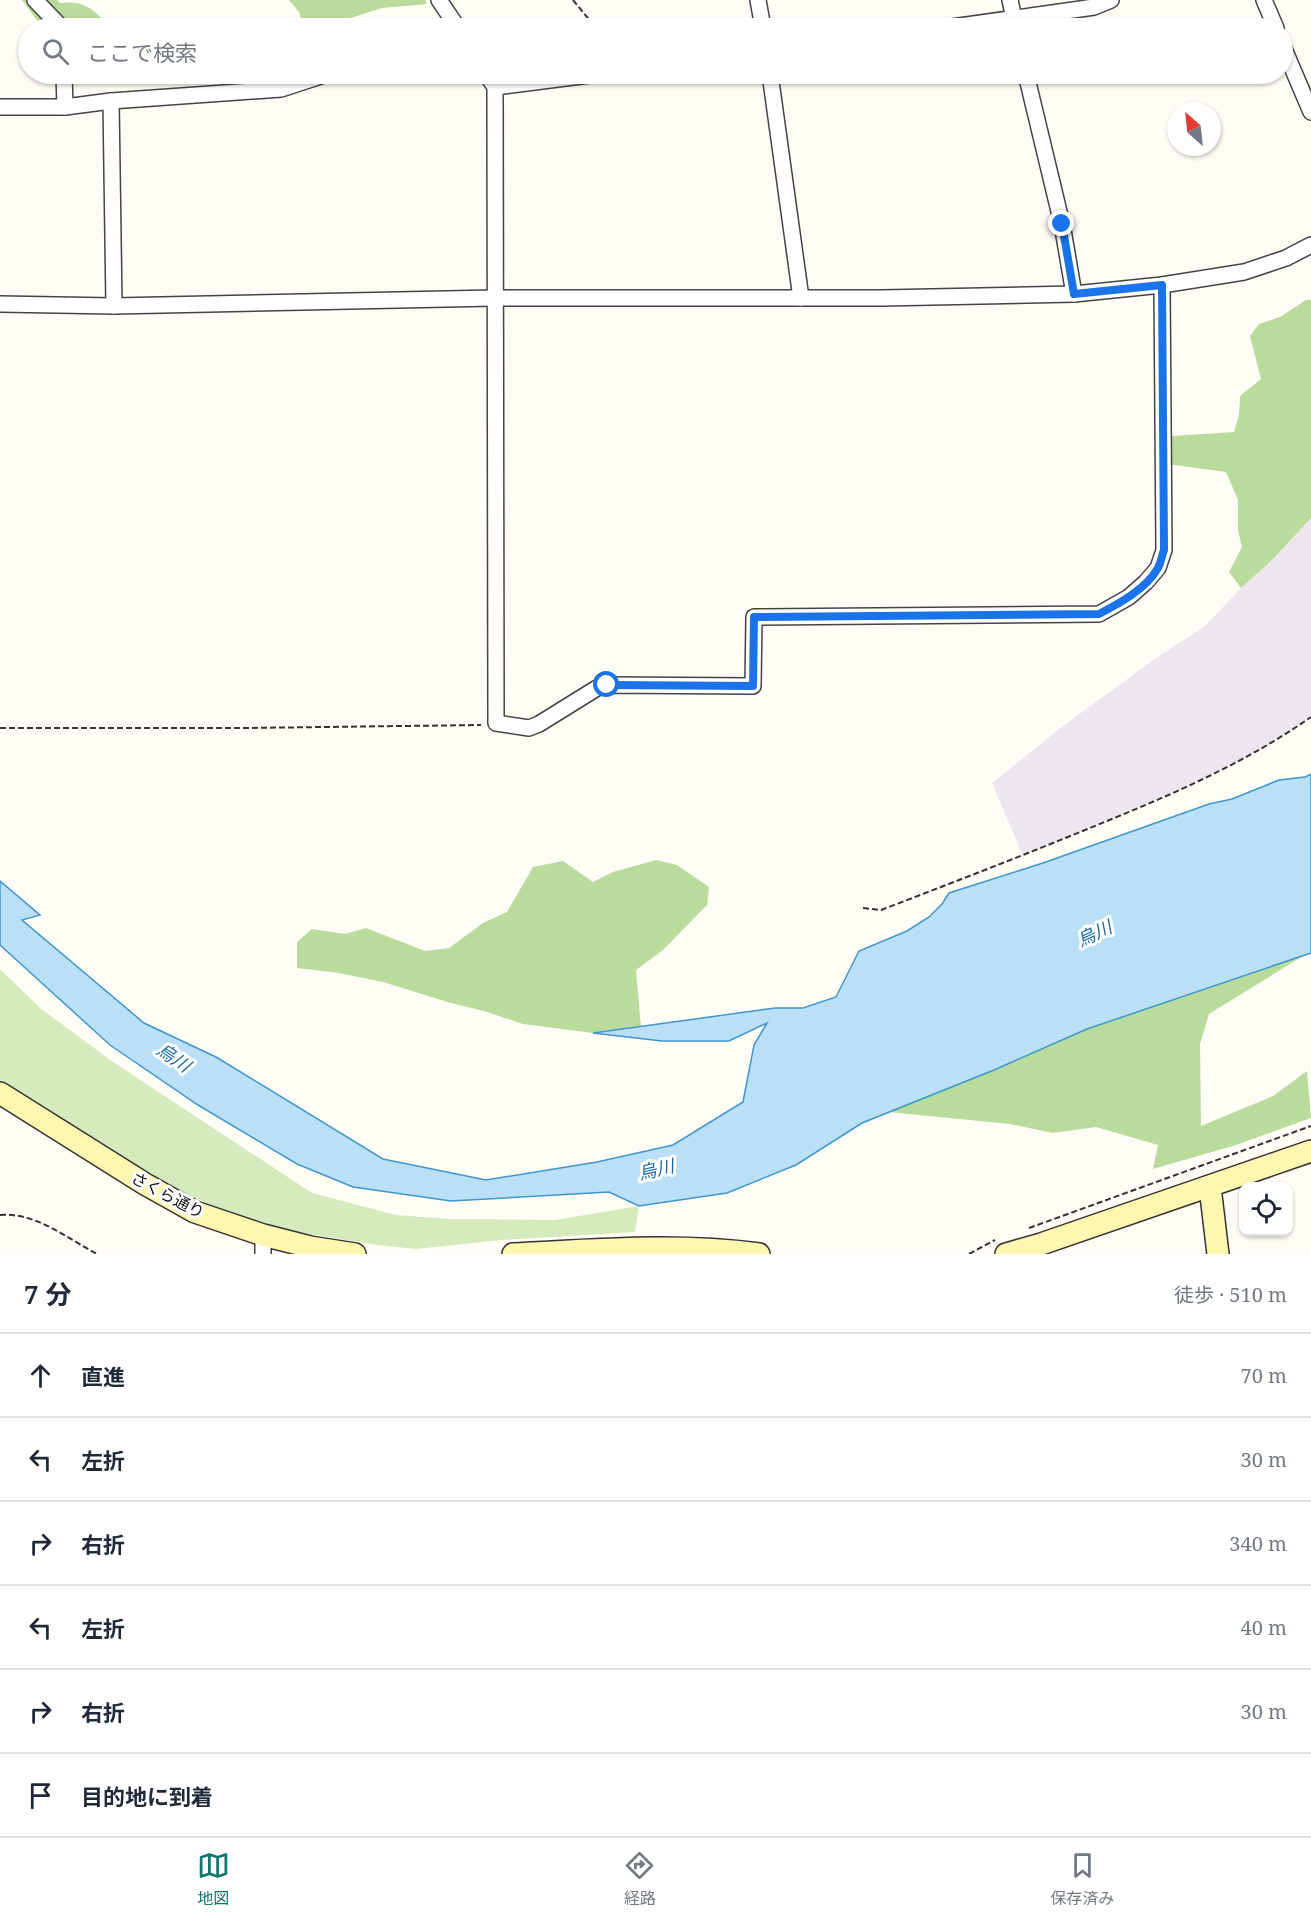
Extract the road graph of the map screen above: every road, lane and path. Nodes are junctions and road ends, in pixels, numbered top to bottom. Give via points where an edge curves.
1 (35, 0) edge
2 (439, 0) edge
3 (573, 0) edge
4 (758, 0) edge
5 (1010, 0) edge
6 (1111, 0) edge
7 (1264, 0) edge
8 (54, 18) edge
9 (451, 18) edge
10 (588, 18) edge
11 (761, 18) edge
12 (1014, 18) edge
13 (1043, 18) edge
14 (1272, 18) edge
15 (1293, 68) edge
16 (64, 84) edge
17 (296, 84) edge
18 (493, 84) edge
19 (519, 84) edge
20 (771, 84) edge
21 (1028, 84) edge
22 (495, 87) junction
23 (111, 101) junction
24 (1309, 102) edge
25 (0, 107) edge
26 (65, 107) junction
27 (1311, 245) edge
28 (1162, 285) junction
29 (1074, 294) junction
30 (494, 298) junction
31 (801, 298) junction
32 (0, 304) edge
33 (114, 306) junction
34 (1311, 717) edge
35 (496, 723) junction
36 (0, 728) edge
37 (862, 908) dead end
38 (0, 1093) edge
39 (1311, 1126) edge
40 (1311, 1151) edge
41 (1210, 1186) junction
42 (0, 1215) edge
43 (1020, 1231) dead end
44 (263, 1245) edge
45 (1002, 1247) edge
46 (97, 1254) edge
47 (355, 1254) edge
48 (513, 1254) edge
49 (759, 1254) edge
50 (969, 1254) edge
51 (1218, 1254) edge

1 - 8 street
2 - 9 street
3 - 10 path
4 - 11 street
5 - 12 street
6 - 13 street
7 - 14 street
15 - 24 street
16 - 26 street
17 - 23 street via 281,89
18 - 22 street
19 - 22 street
20 - 31 street
21 - 29 street via 1062,224
22 - 30 street
23 - 26 street
23 - 33 street
25 - 26 street
27 - 28 street via 1262,267
28 - 29 street
28 - 35 street via 1164,550 1158,568 1129,597 1099,614 754,617 753,686 607,685 529,728
29 - 31 street
30 - 31 street
30 - 33 street
30 - 35 street
32 - 33 street
34 - 37 path via 1256,752 1147,804 881,910
35 - 36 path
38 - 44 street, さくら通り via 145,1185
39 - 43 path
40 - 41 street
41 - 45 street
41 - 51 street
42 - 46 path via 20,1215
44 - 47 street, さくら通り
45 - 50 path
48 - 49 street via 669,1247

